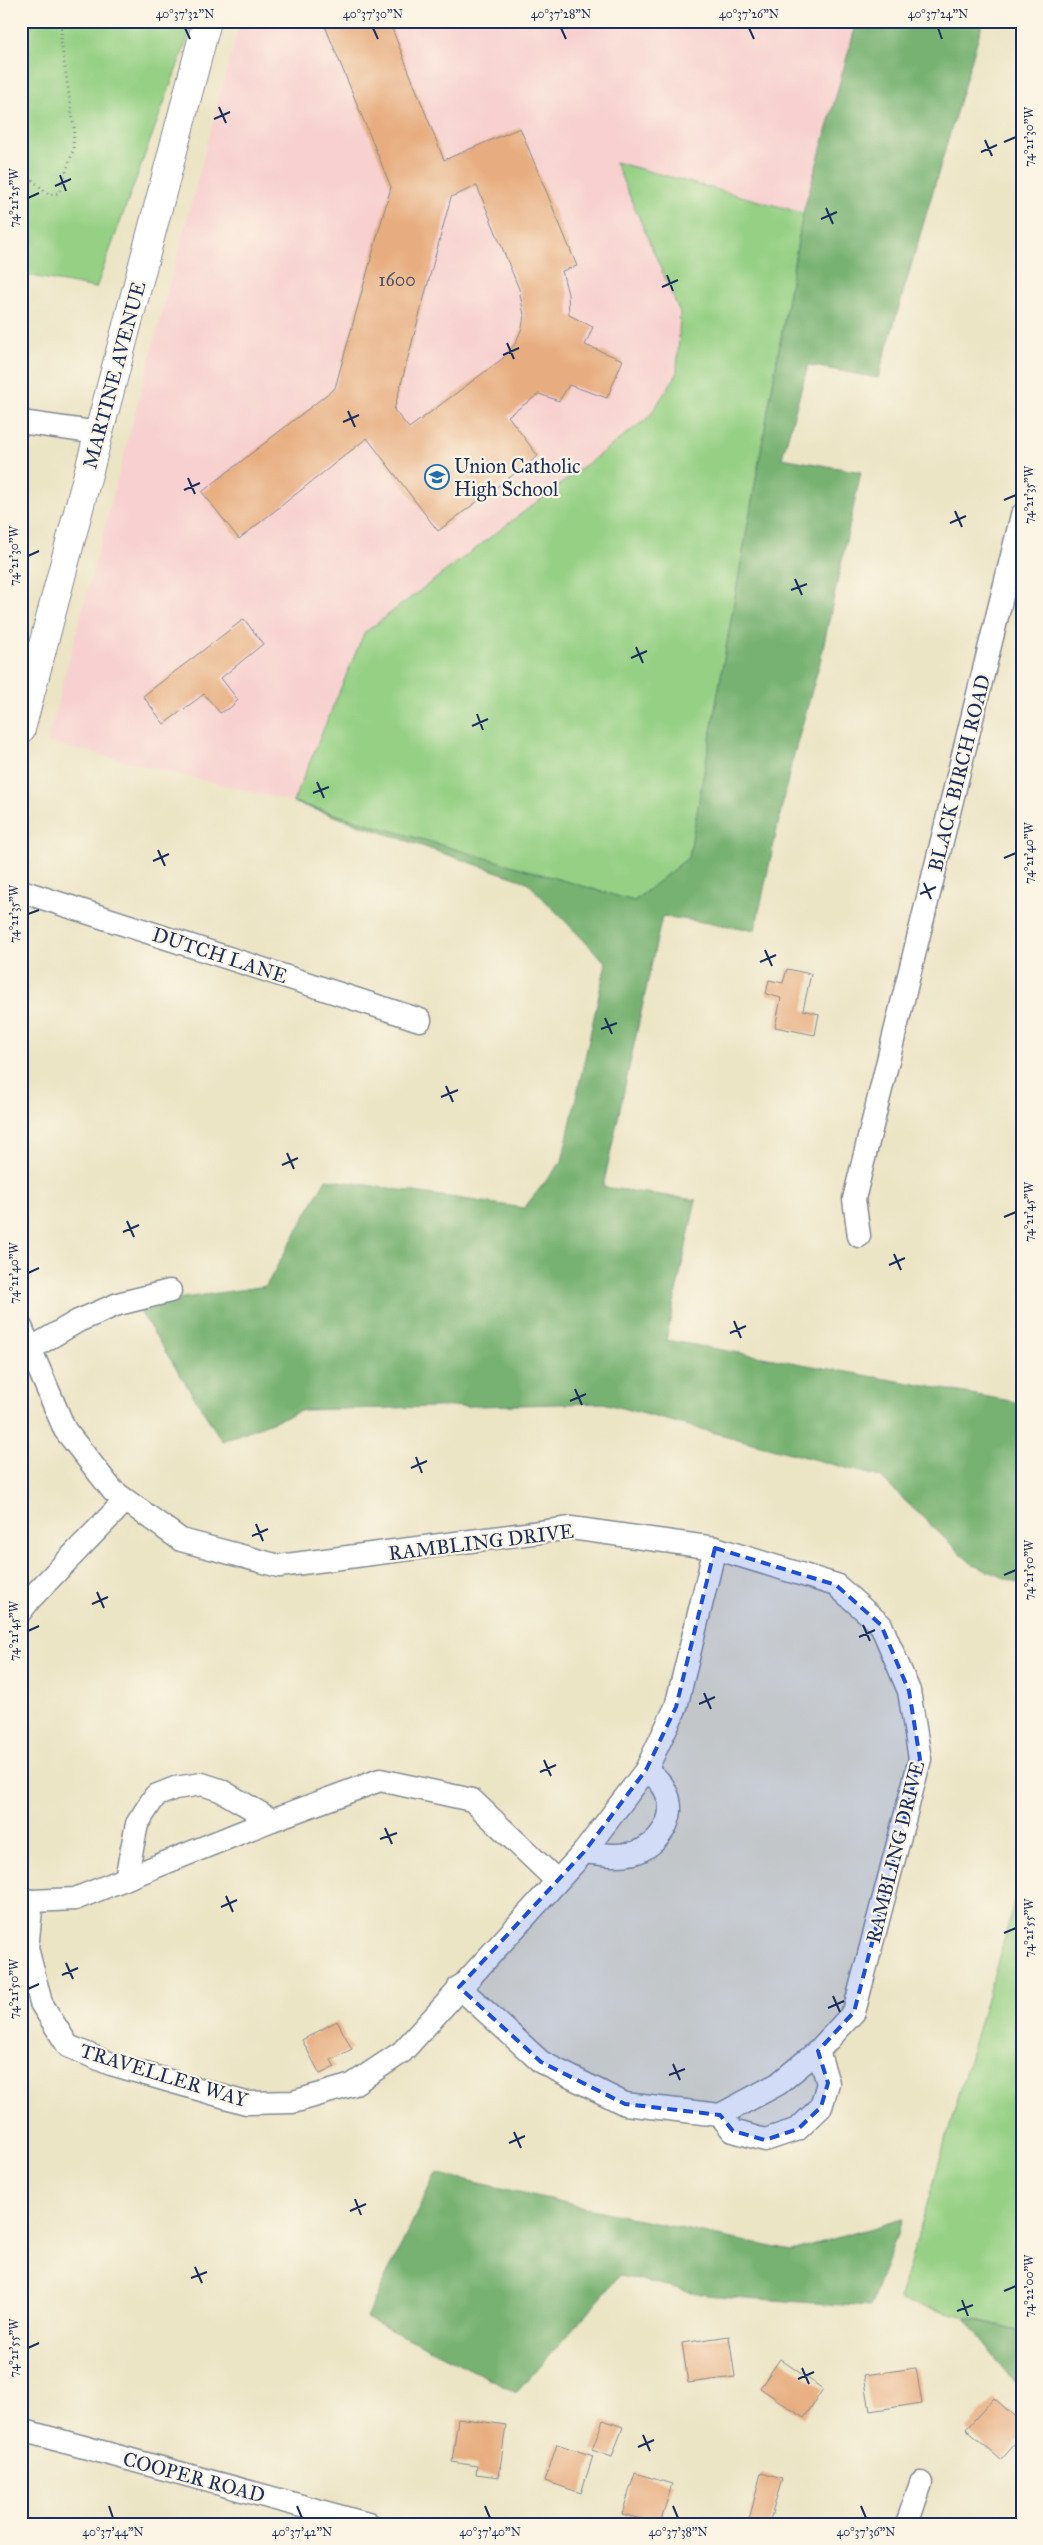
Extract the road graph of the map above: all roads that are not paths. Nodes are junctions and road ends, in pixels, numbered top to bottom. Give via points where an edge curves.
1 (207, 21) edge
2 (21, 422) edge
3 (99, 433) junction
4 (1022, 515) edge
5 (21, 729) edge
6 (21, 891) edge
7 (420, 1020) dead end
8 (859, 1236) dead end
9 (170, 1291) dead end
10 (21, 1327) edge
11 (30, 1349) junction
12 (125, 1501) junction
13 (715, 1548) junction
14 (21, 1611) edge
15 (646, 1770) junction
16 (272, 1820) junction
17 (584, 1852) junction
18 (126, 1878) junction
19 (556, 1880) junction
20 (26, 1900) edge
21 (459, 1987) junction
22 (818, 2051) junction
23 (720, 2115) junction
24 (21, 2430) edge
25 (921, 2483) dead end
26 (368, 2524) edge
27 (907, 2524) edge

1 - 3 main road, MARTINE AVENUE
2 - 3 street
3 - 5 main road, MARTINE AVENUE
4 - 8 street, BLACK BIRCH ROAD via 854,1199
6 - 7 street, DUTCH LANE
9 - 11 street via 118,1304 78,1321
10 - 11 street, RAMBLING DRIVE
11 - 12 street, RAMBLING DRIVE via 65,1430 113,1491
12 - 13 street, RAMBLING DRIVE via 182,1540 279,1566 571,1528
12 - 14 street
13 - 15 street, TRAVELLER WAY via 676,1708
13 - 22 street, RAMBLING DRIVE via 836,1586 881,1625 909,1690 920,1759 854,2012
15 - 17 street, TRAVELLER WAY
15 - 17 street via 658,1779 668,1794 667,1826 655,1840 636,1852 616,1856
16 - 18 street
16 - 18 street via 220,1790 202,1784 175,1788 155,1796 137,1824
16 - 19 street via 380,1780 472,1800
17 - 19 street, TRAVELLER WAY
18 - 20 street via 75,1899
19 - 21 street, TRAVELLER WAY
20 - 21 street, TRAVELLER WAY via 27,1948 41,2003 68,2046 111,2064 246,2103 293,2102 352,2085 402,2052
21 - 23 street via 541,2062 625,2104
22 - 23 street, RAMBLING DRIVE via 778,2084
22 - 23 street via 828,2083 821,2107 798,2130 764,2140 733,2131
24 - 26 street, COOPER ROAD
25 - 27 street

